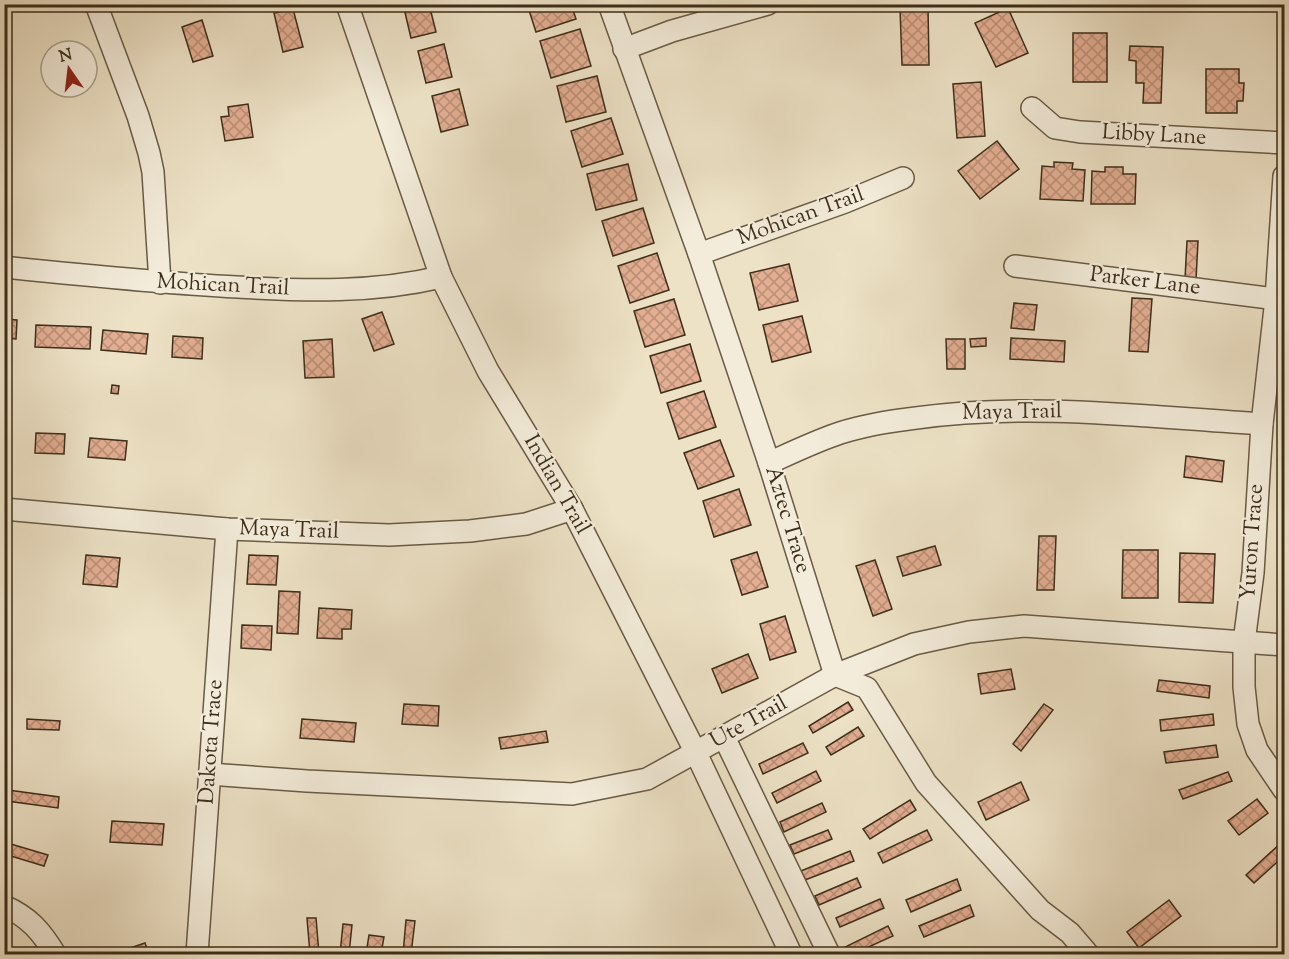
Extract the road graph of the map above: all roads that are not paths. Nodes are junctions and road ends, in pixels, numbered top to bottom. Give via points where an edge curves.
1 (96, 4) edge
2 (347, 4) edge
3 (609, 4) edge
4 (768, 4) edge
5 (624, 49) junction
6 (1032, 108) dead end
7 (1284, 142) edge
8 (1284, 176) edge
9 (903, 178) dead end
10 (699, 255) junction
11 (1015, 266) dead end
12 (4, 267) edge
13 (441, 277) junction
14 (160, 283) junction
15 (1276, 299) junction
16 (1262, 424) junction
17 (769, 463) junction
18 (4, 509) edge
19 (572, 509) junction
20 (227, 529) junction
21 (1244, 642) junction
22 (1284, 645) edge
23 (835, 675) junction
24 (724, 737) junction
25 (696, 753) junction
26 (209, 774) junction
27 (1284, 790) edge
28 (4, 906) edge
29 (55, 954) edge
30 (197, 954) edge
31 (791, 954) edge
32 (829, 954) edge
33 (1088, 954) edge

1 - 14 street via 149,153
2 - 13 street, Indian Trail
3 - 5 street, Aztec Trace
4 - 5 street
5 - 10 street, Aztec Trace
6 - 7 street, Libby Lane via 1055,128 1080,132
8 - 15 street, Yuron Trace
9 - 10 street, Mohican Trail
10 - 17 street, Aztec Trace
11 - 15 street, Parker Lane
12 - 14 street, Mohican Trail
13 - 14 street, Mohican Trail via 412,284 342,290
13 - 19 street, Indian Trail via 488,371
15 - 16 street, Yuron Trace
16 - 17 street, Maya Trail via 991,410 852,429
16 - 21 street, Yuron Trace via 1253,573
17 - 23 street, Aztec Trace
18 - 20 street, Maya Trail
19 - 20 street, Maya Trail via 526,525 470,531 389,535
19 - 25 street, Indian Trail
20 - 26 street, Dakota Trace
21 - 22 street, Ute Trail
21 - 23 street, Ute Trail via 1024,626 914,644
21 - 27 street, Yuron Trace via 1248,724 1257,750
23 - 24 street, Ute Trail
23 - 33 street via 867,688 926,783 1040,910 1070,933
24 - 25 street, Ute Trail
24 - 32 street
25 - 26 street, Ute Trail via 647,779 572,794
25 - 31 street, Indian Trail
26 - 30 street, Dakota Trace
28 - 29 street via 42,933

